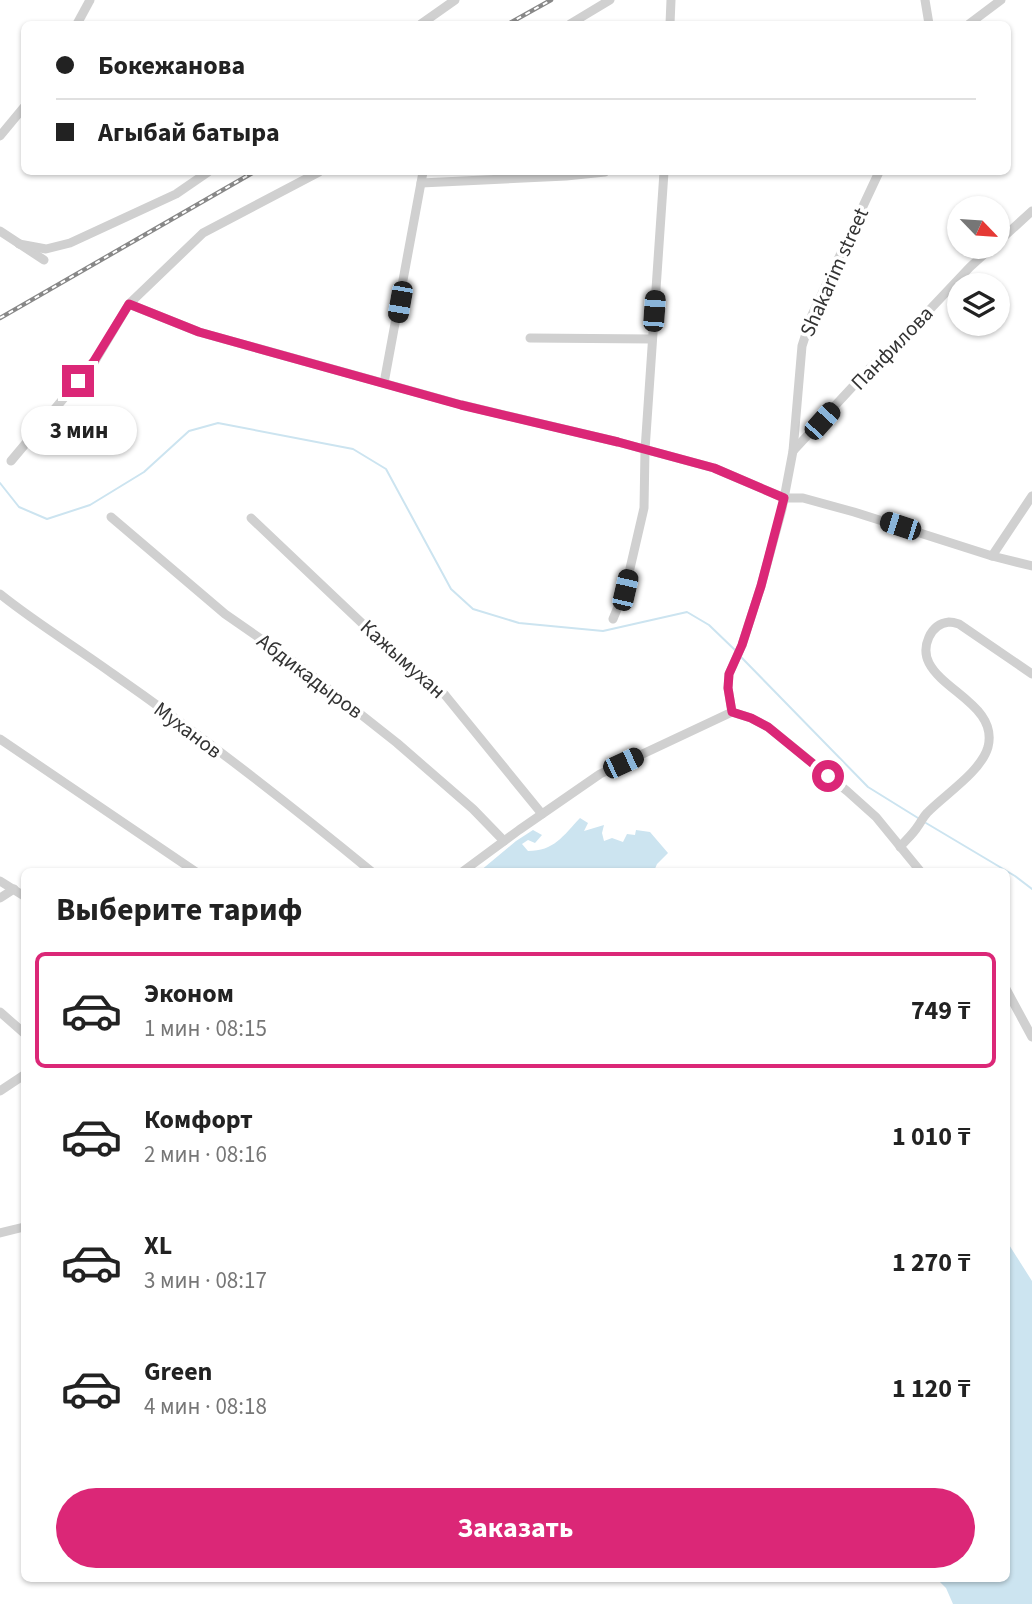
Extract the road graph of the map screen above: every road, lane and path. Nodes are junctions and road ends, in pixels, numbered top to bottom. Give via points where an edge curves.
1 (90, 0) edge
2 (455, 0) edge
3 (610, 0) edge
4 (671, 0) edge
5 (925, 0) edge
6 (1001, 0) edge
7 (79, 21) edge
8 (425, 21) edge
9 (575, 21) edge
10 (670, 21) edge
11 (928, 21) edge
12 (973, 21) edge
13 (21, 111) edge
14 (0, 136) edge
15 (204, 175) edge
16 (313, 175) edge
17 (422, 175) edge
18 (576, 175) edge
19 (664, 175) edge
20 (878, 175) edge
21 (421, 183) junction
22 (1032, 211) edge
23 (0, 231) edge
24 (1010, 231) edge
25 (19, 244) junction
26 (979, 259) edge
27 (44, 260) dead end
28 (129, 304) junction
29 (530, 338) dead end
30 (653, 339) junction
31 (384, 383) junction
32 (645, 450) junction
33 (793, 451) junction
34 (11, 461) dead end
35 (1032, 496) edge
36 (784, 498) junction
37 (111, 517) dead end
38 (251, 518) dead end
39 (992, 556) junction
40 (1032, 566) edge
41 (0, 594) edge
42 (613, 619) dead end
43 (1032, 674) edge
44 (732, 712) junction
45 (0, 739) edge
46 (542, 814) junction
47 (504, 841) junction
48 (900, 846) junction
49 (190, 868) edge
50 (367, 868) edge
51 (467, 868) edge
52 (918, 868) edge
53 (0, 881) edge
54 (14, 890) junction
55 (21, 894) edge
56 (0, 898) edge
57 (1010, 996) edge
58 (0, 1012) edge
59 (21, 1030) edge
60 (1032, 1037) edge
61 (21, 1077) edge
62 (0, 1091) edge
63 (21, 1228) edge
64 (0, 1233) edge

1 - 7 street
2 - 8 street
3 - 9 street
4 - 10 street
5 - 11 street
6 - 12 street
13 - 14 street
15 - 25 street via 176,194 70,243 46,249
16 - 28 street via 203,233
17 - 21 street
18 - 21 street
19 - 30 street
20 - 33 street, Shakarim street via 805,335
21 - 31 street
22 - 24 street
23 - 25 street
25 - 27 street
26 - 33 street, Панфилова
28 - 31 street via 199,332
28 - 34 street via 94,361
29 - 30 street
30 - 32 street
31 - 32 street
32 - 36 street via 714,468
32 - 42 street via 644,508 625,590
33 - 36 street, Shakarim street
35 - 39 street
36 - 39 street via 803,498
36 - 44 street, Shakarim street via 761,586 729,674
37 - 47 street, Абдикадыров via 225,614 397,743
38 - 46 street, Кажымухан via 385,645 445,695
39 - 40 street
41 - 50 street, Муханов via 204,741
43 - 48 street via 960,624 949,622 931,634 925,653 929,664 982,716 989,744 979,763
44 - 46 street via 600,774
44 - 48 street via 768,727 876,817
45 - 49 street
46 - 47 street
47 - 51 street
48 - 52 street
53 - 54 street
54 - 55 street
54 - 56 street
57 - 60 street
58 - 59 street
61 - 62 street
63 - 64 street

